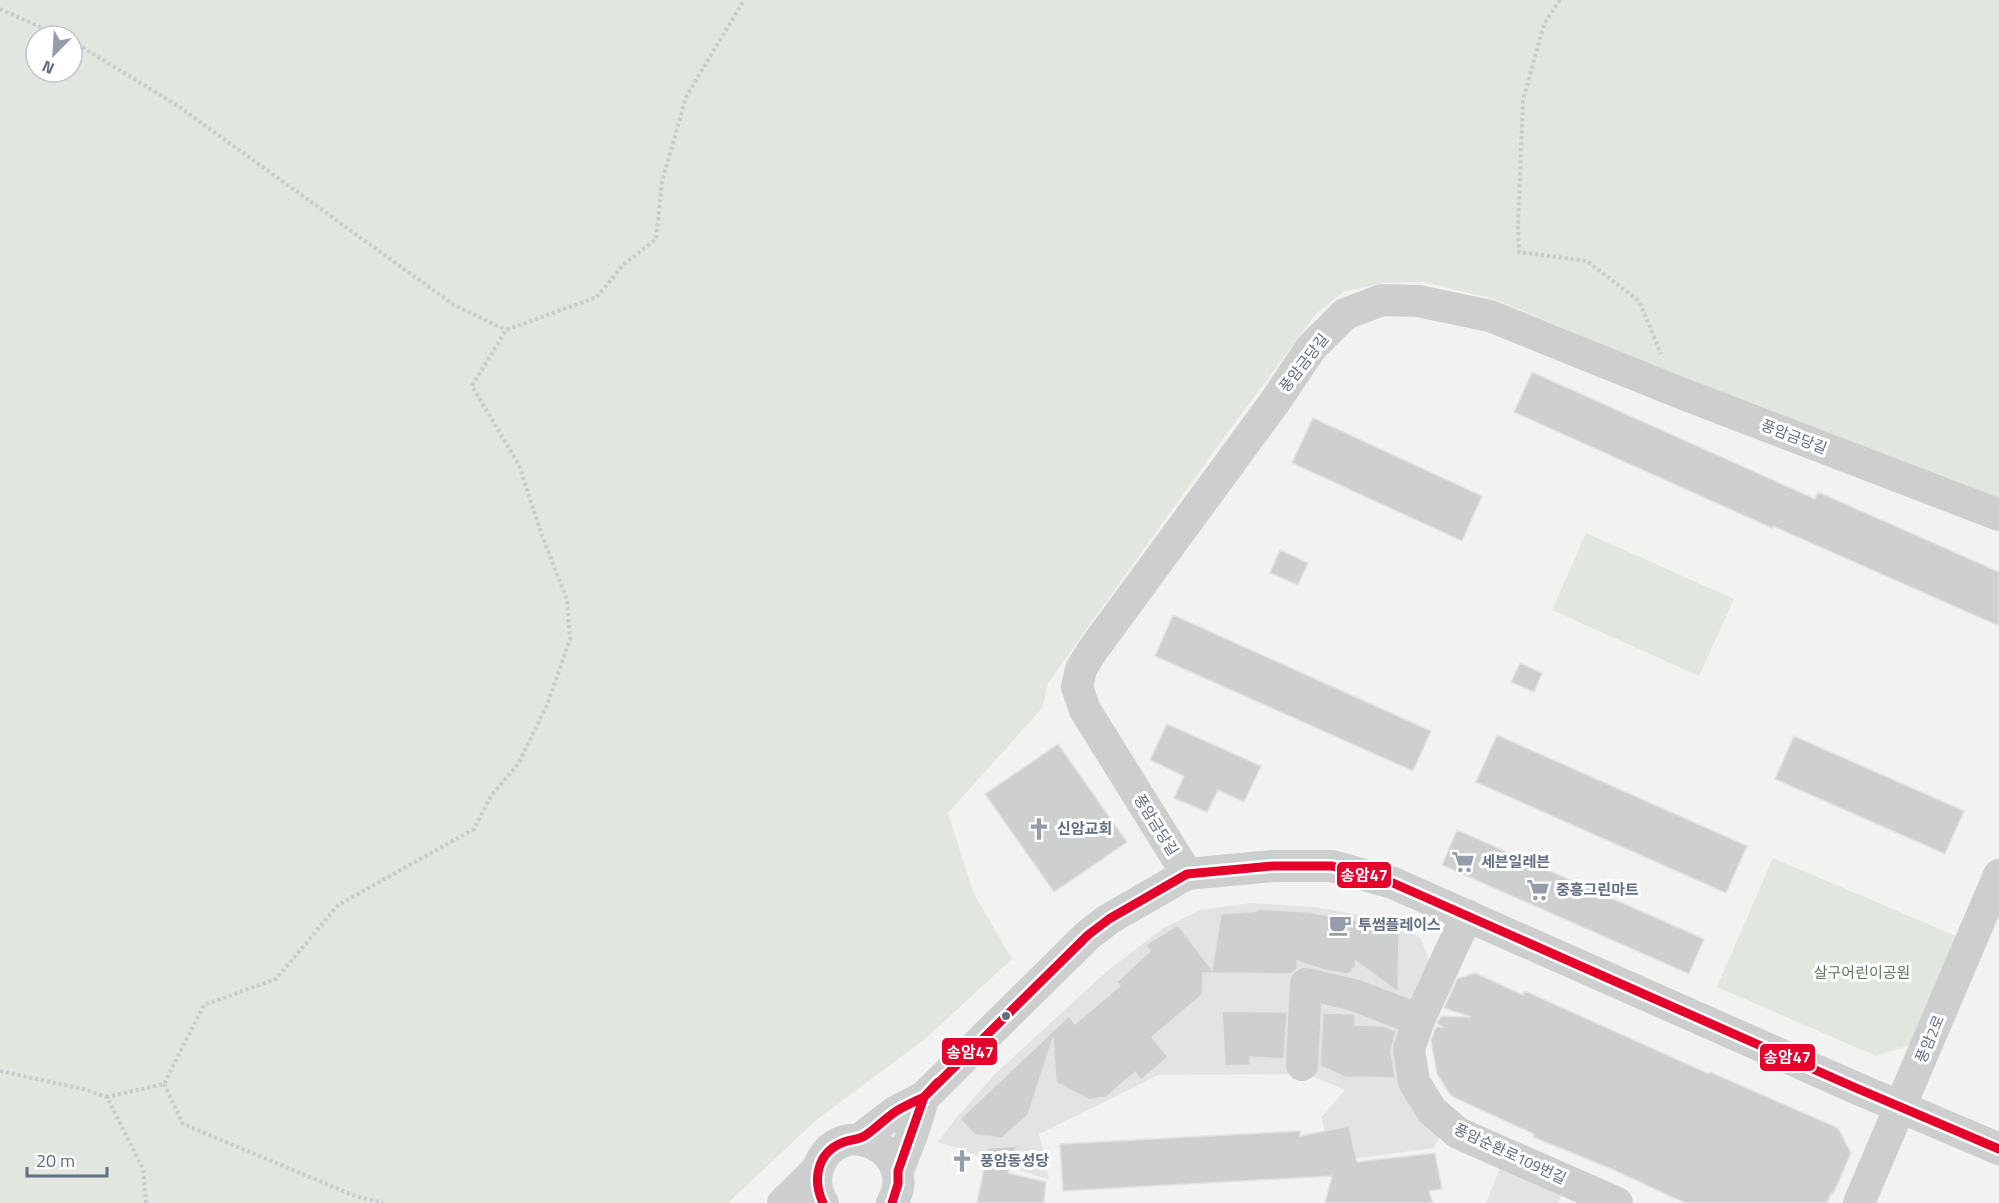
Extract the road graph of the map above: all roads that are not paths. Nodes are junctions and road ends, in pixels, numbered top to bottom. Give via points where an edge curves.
1 (1999, 515) edge
2 (1187, 874) junction
3 (1999, 875) edge
4 (1467, 915) junction
5 (1419, 1020) junction
6 (1302, 1065) dead end
7 (924, 1097) junction
8 (1902, 1107) junction
9 (860, 1139) junction
10 (1999, 1149) edge
11 (817, 1170) junction
12 (897, 1171) junction
13 (783, 1203) edge
14 (823, 1203) edge
15 (892, 1203) edge
16 (1617, 1203) edge
17 (1859, 1203) edge

1 - 2 street, 풍암금당길 via 1490,316 1418,301 1382,300 1345,314 1311,348 1081,669 1077,687 1085,710
2 - 4 street via 1273,866 1332,866 1393,883
2 - 7 street via 1088,935
3 - 8 street, 풍암2로
4 - 5 street, 풍암순환로109번길
4 - 8 street
5 - 6 street via 1354,995 1306,984
5 - 16 street, 풍암순환로109번길 via 1409,1049 1414,1082 1432,1111 1458,1133
7 - 9 street via 895,1112
7 - 12 street
8 - 10 street
8 - 17 street, 풍암2로
9 - 11 street via 832,1147
9 - 12 street via 884,1149
11 - 13 street
11 - 14 street via 815,1183
12 - 15 street

